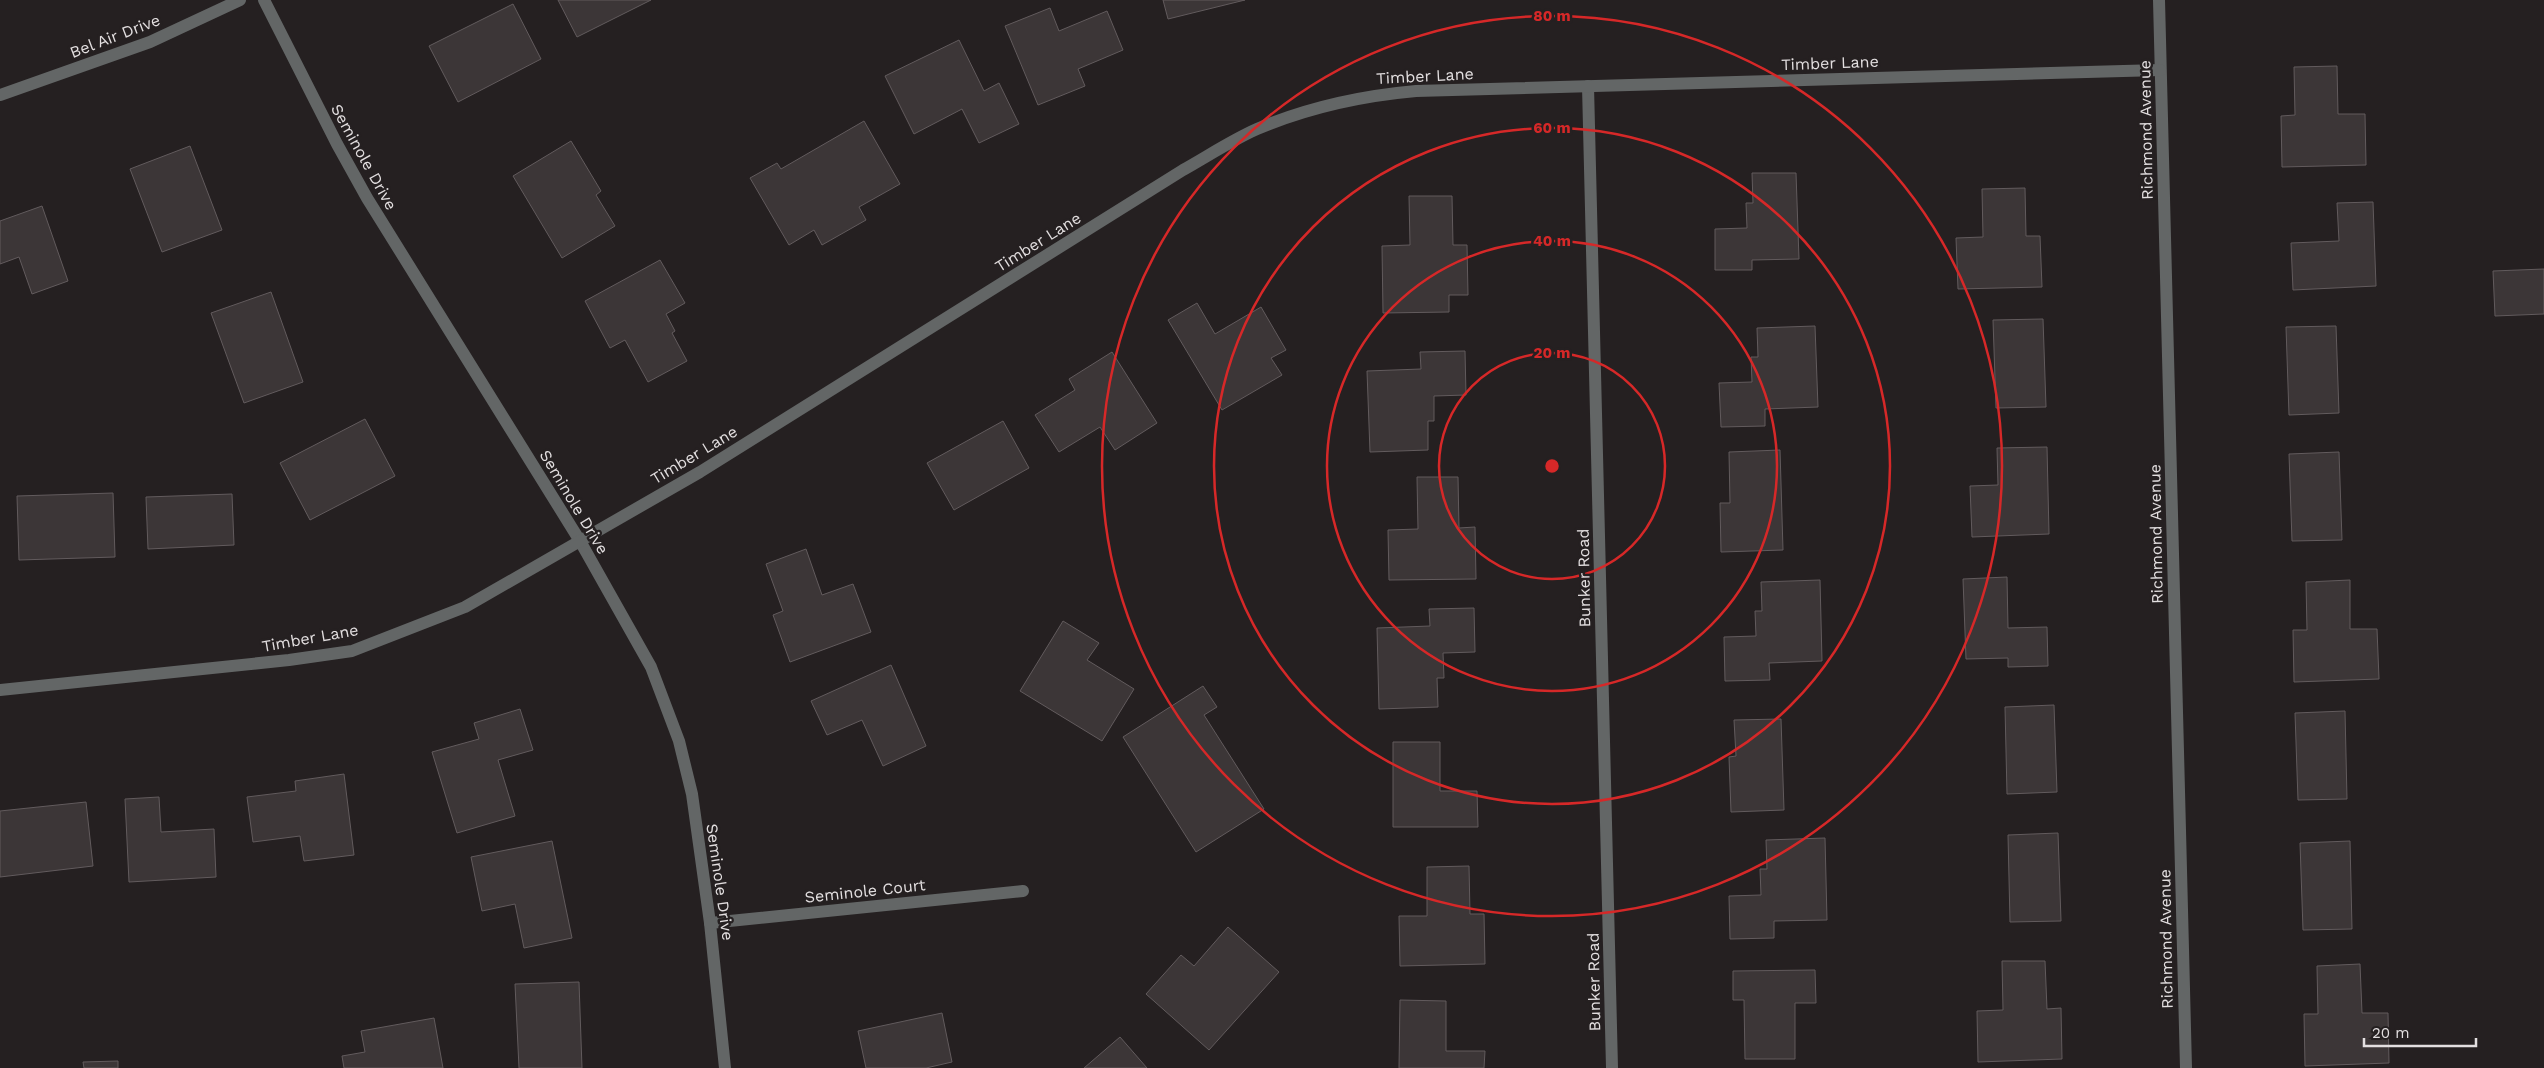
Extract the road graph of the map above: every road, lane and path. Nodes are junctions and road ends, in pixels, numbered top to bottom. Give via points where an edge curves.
1 (240, 0) edge
2 (264, 0) edge
3 (2158, 0) edge
4 (2160, 70) junction
5 (1588, 86) junction
6 (0, 95) edge
7 (580, 541) junction
8 (0, 690) edge
9 (1023, 891) dead end
10 (710, 923) junction
11 (725, 1068) edge
12 (1612, 1068) edge
13 (2186, 1068) edge

1 - 6 street, Bel Air Drive via 150,42
2 - 7 street, Seminole Drive via 367,198
3 - 4 street, Richmond Avenue
4 - 5 street, Timber Lane
4 - 13 street, Richmond Avenue
5 - 7 street, Timber Lane via 1416,91 1368,96 1314,108 1256,130 1184,170 700,472
5 - 12 street, Bunker Road
7 - 8 street, Timber Lane via 465,607 352,651
7 - 10 street, Seminole Drive via 650,667 679,741 692,794
9 - 10 street, Seminole Court
10 - 11 street, Seminole Drive

